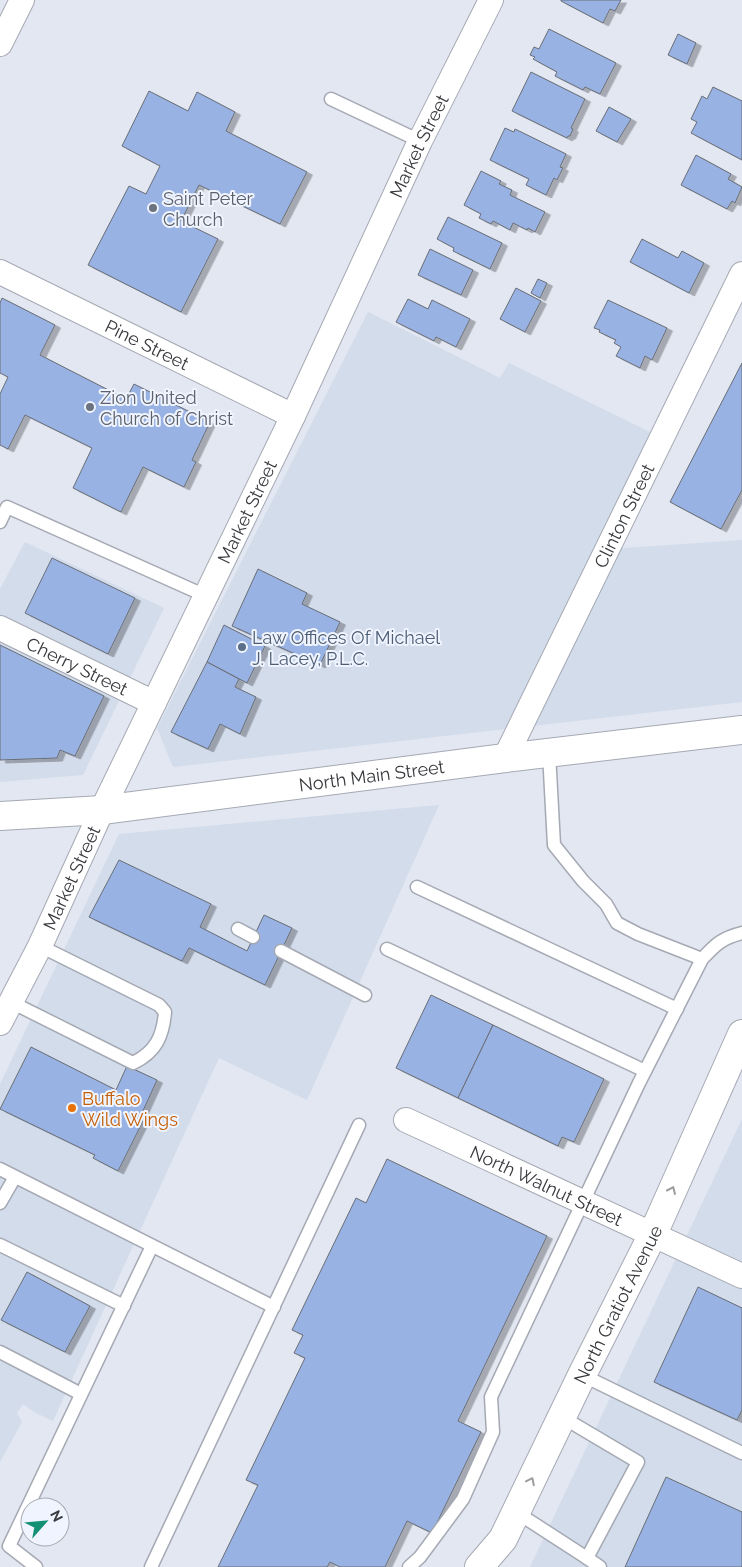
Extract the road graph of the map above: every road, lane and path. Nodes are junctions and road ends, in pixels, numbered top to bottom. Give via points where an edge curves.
1 (22, 0) edge
2 (491, 0) edge
3 (0, 44) edge
4 (331, 99) dead end
5 (420, 141) junction
6 (0, 272) edge
7 (742, 274) edge
8 (293, 416) junction
9 (0, 522) edge
10 (206, 596) junction
11 (0, 628) edge
12 (154, 703) junction
13 (742, 730) edge
14 (549, 753) junction
15 (505, 758) junction
16 (102, 810) junction
17 (0, 816) edge
18 (417, 887) dead end
19 (238, 929) dead end
20 (742, 933) edge
21 (253, 937) dead end
22 (40, 946) junction
23 (387, 950) dead end
24 (281, 951) dead end
25 (702, 959) junction
26 (365, 995) dead end
27 (11, 1002) junction
28 (677, 1009) junction
29 (0, 1023) edge
30 (742, 1034) edge
31 (645, 1071) junction
32 (406, 1120) dead end
33 (359, 1125) dead end
34 (0, 1170) edge
35 (15, 1177) junction
36 (583, 1202) junction
37 (0, 1203) edge
38 (653, 1234) junction
39 (0, 1245) edge
40 (152, 1246) junction
41 (742, 1276) edge
42 (124, 1306) junction
43 (274, 1306) junction
44 (0, 1352) edge
45 (582, 1375) junction
46 (81, 1394) junction
47 (562, 1417) junction
48 (740, 1448) edge
49 (516, 1512) junction
50 (0, 1536) edge
51 (9, 1546) junction
52 (587, 1558) junction
53 (36, 1567) edge
54 (151, 1567) edge
55 (409, 1567) edge
56 (479, 1567) edge
57 (600, 1567) edge

1 - 3 street
2 - 5 street, Market Street
4 - 5 lane
5 - 8 street, Market Street
6 - 8 street, Pine Street
7 - 15 street, Clinton Street
8 - 10 street, Market Street
9 - 10 lane via 7,506
10 - 12 street, Market Street
11 - 12 street, Cherry Street
12 - 16 street, Market Street
13 - 14 main road, North Main Street
14 - 15 main road, North Main Street
14 - 25 lane via 554,846 606,904 617,923
15 - 16 main road, North Main Street
16 - 17 main road, North Main Street
16 - 22 street, Market Street
18 - 28 lane
19 - 21 lane
20 - 25 lane via 717,943
22 - 27 street, Market Street
22 - 27 lane via 158,1005 165,1012 159,1040 145,1057 133,1063
23 - 31 lane
24 - 26 lane
25 - 28 lane
27 - 29 street, Market Street
28 - 31 lane
38 -> 30 main road, North Gratiot Avenue
31 - 36 lane
32 - 36 street, North Walnut Street
33 - 43 lane
34 - 35 lane
35 - 37 lane
35 - 40 lane
36 - 38 street, North Walnut Street
36 - 55 lane via 491,1397 493,1432 462,1499 420,1557
38 - 41 street, North Walnut Street
38 - 45 main road, North Gratiot Avenue
39 - 42 lane
40 - 42 lane
40 - 43 lane
42 - 46 lane
43 - 54 lane
44 - 46 lane
45 - 47 main road, North Gratiot Avenue
45 - 48 lane
46 - 51 lane
49 -> 47 main road, North Gratiot Avenue
47 - 52 lane via 638,1462
49 - 52 lane
49 - 56 main road, North Gratiot Avenue via 503,1539
50 - 51 lane
51 - 53 lane
52 - 57 lane

